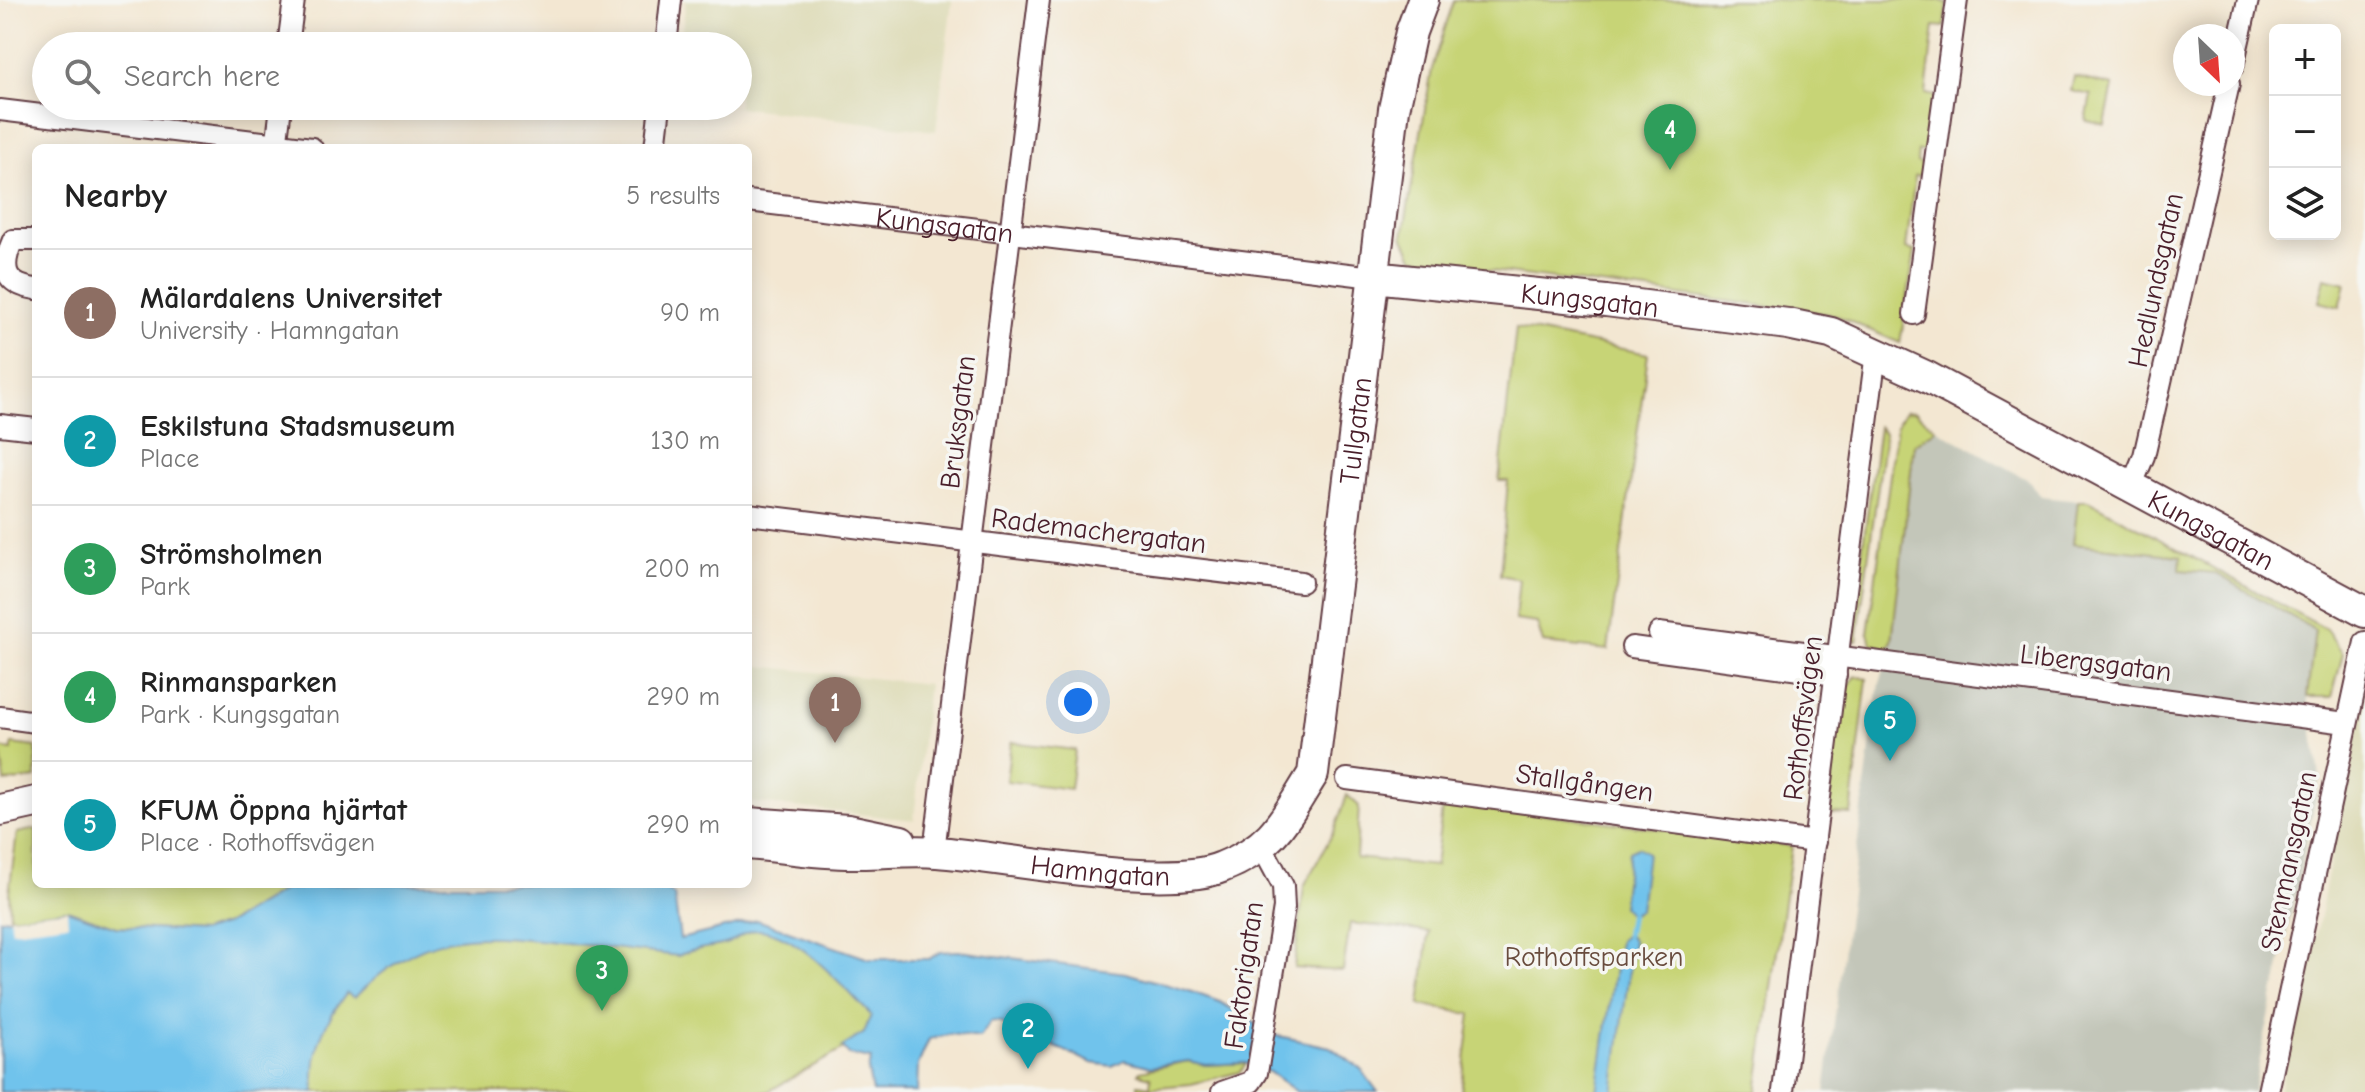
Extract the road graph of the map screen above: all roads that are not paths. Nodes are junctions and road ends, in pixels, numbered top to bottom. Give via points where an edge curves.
1 (294, 0) edge
2 (671, 0) edge
3 (1039, 0) edge
4 (1423, 0) edge
5 (1957, 0) edge
6 (2248, 0) edge
7 (2243, 24) edge
8 (290, 32) edge
9 (668, 32) edge
10 (2226, 96) edge
11 (0, 110) edge
12 (32, 114) edge
13 (77, 120) edge
14 (279, 120) edge
15 (658, 120) edge
16 (261, 144) edge
17 (276, 144) edge
18 (655, 144) edge
19 (752, 202) edge
20 (1008, 234) junction
21 (32, 240) edge
22 (1373, 277) junction
23 (32, 288) edge
24 (1914, 314) dead end
25 (1876, 352) junction
26 (0, 425) edge
27 (32, 429) edge
28 (2131, 487) junction
29 (752, 515) edge
30 (971, 542) junction
31 (1301, 582) dead end
32 (2365, 612) edge
33 (1659, 633) dead end
34 (2365, 642) edge
35 (1632, 647) dead end
36 (1837, 666) junction
37 (0, 717) edge
38 (32, 721) edge
39 (2346, 723) junction
40 (1347, 779) dead end
41 (32, 785) edge
42 (0, 790) edge
43 (32, 803) edge
44 (0, 810) edge
45 (752, 823) edge
46 (1815, 842) junction
47 (752, 844) edge
48 (1262, 847) junction
49 (934, 851) junction
50 (1783, 1091) edge
51 (1222, 1092) edge
52 (2268, 1092) edge

1 - 8 street
2 - 9 street
3 - 20 street, Bruksgatan
4 - 22 street, Tullgatan via 1394,109
5 - 24 street
6 - 7 street
10 - 28 street, Hedlundsgatan via 2144,456
11 - 12 street
13 - 16 street
14 - 17 street
15 - 18 street
19 - 20 street, Kungsgatan
20 - 22 street, Kungsgatan
20 - 30 street, Bruksgatan
21 - 23 street via 13,240 4,267 15,286
22 - 25 street, Kungsgatan via 1788,324 1831,333
22 - 48 street, Tullgatan via 1313,774 1283,826
25 - 28 street, Kungsgatan
25 - 36 street, Rothoffsvägen
26 - 27 street
28 - 32 street, Kungsgatan
29 - 30 street, Rademachergatan
30 - 31 street, Rademachergatan
30 - 49 street, Bruksgatan
33 - 36 street
34 - 39 street, Stenmansgatan
35 - 36 street
36 - 39 street, Libergsgatan
36 - 46 street, Rothoffsvägen
37 - 38 street
39 - 52 street, Stenmansgatan
40 - 46 street, Stallgången
41 - 42 street
43 - 44 street
45 - 49 street, Hamngatan via 848,830
46 - 50 street, Rothoffsvägen
47 - 49 street, Hamngatan via 848,853
48 - 49 street, Hamngatan via 1221,868 1193,875 1133,874
48 - 51 street, Faktorigatan via 1283,886 1284,908 1266,1024 1251,1082

